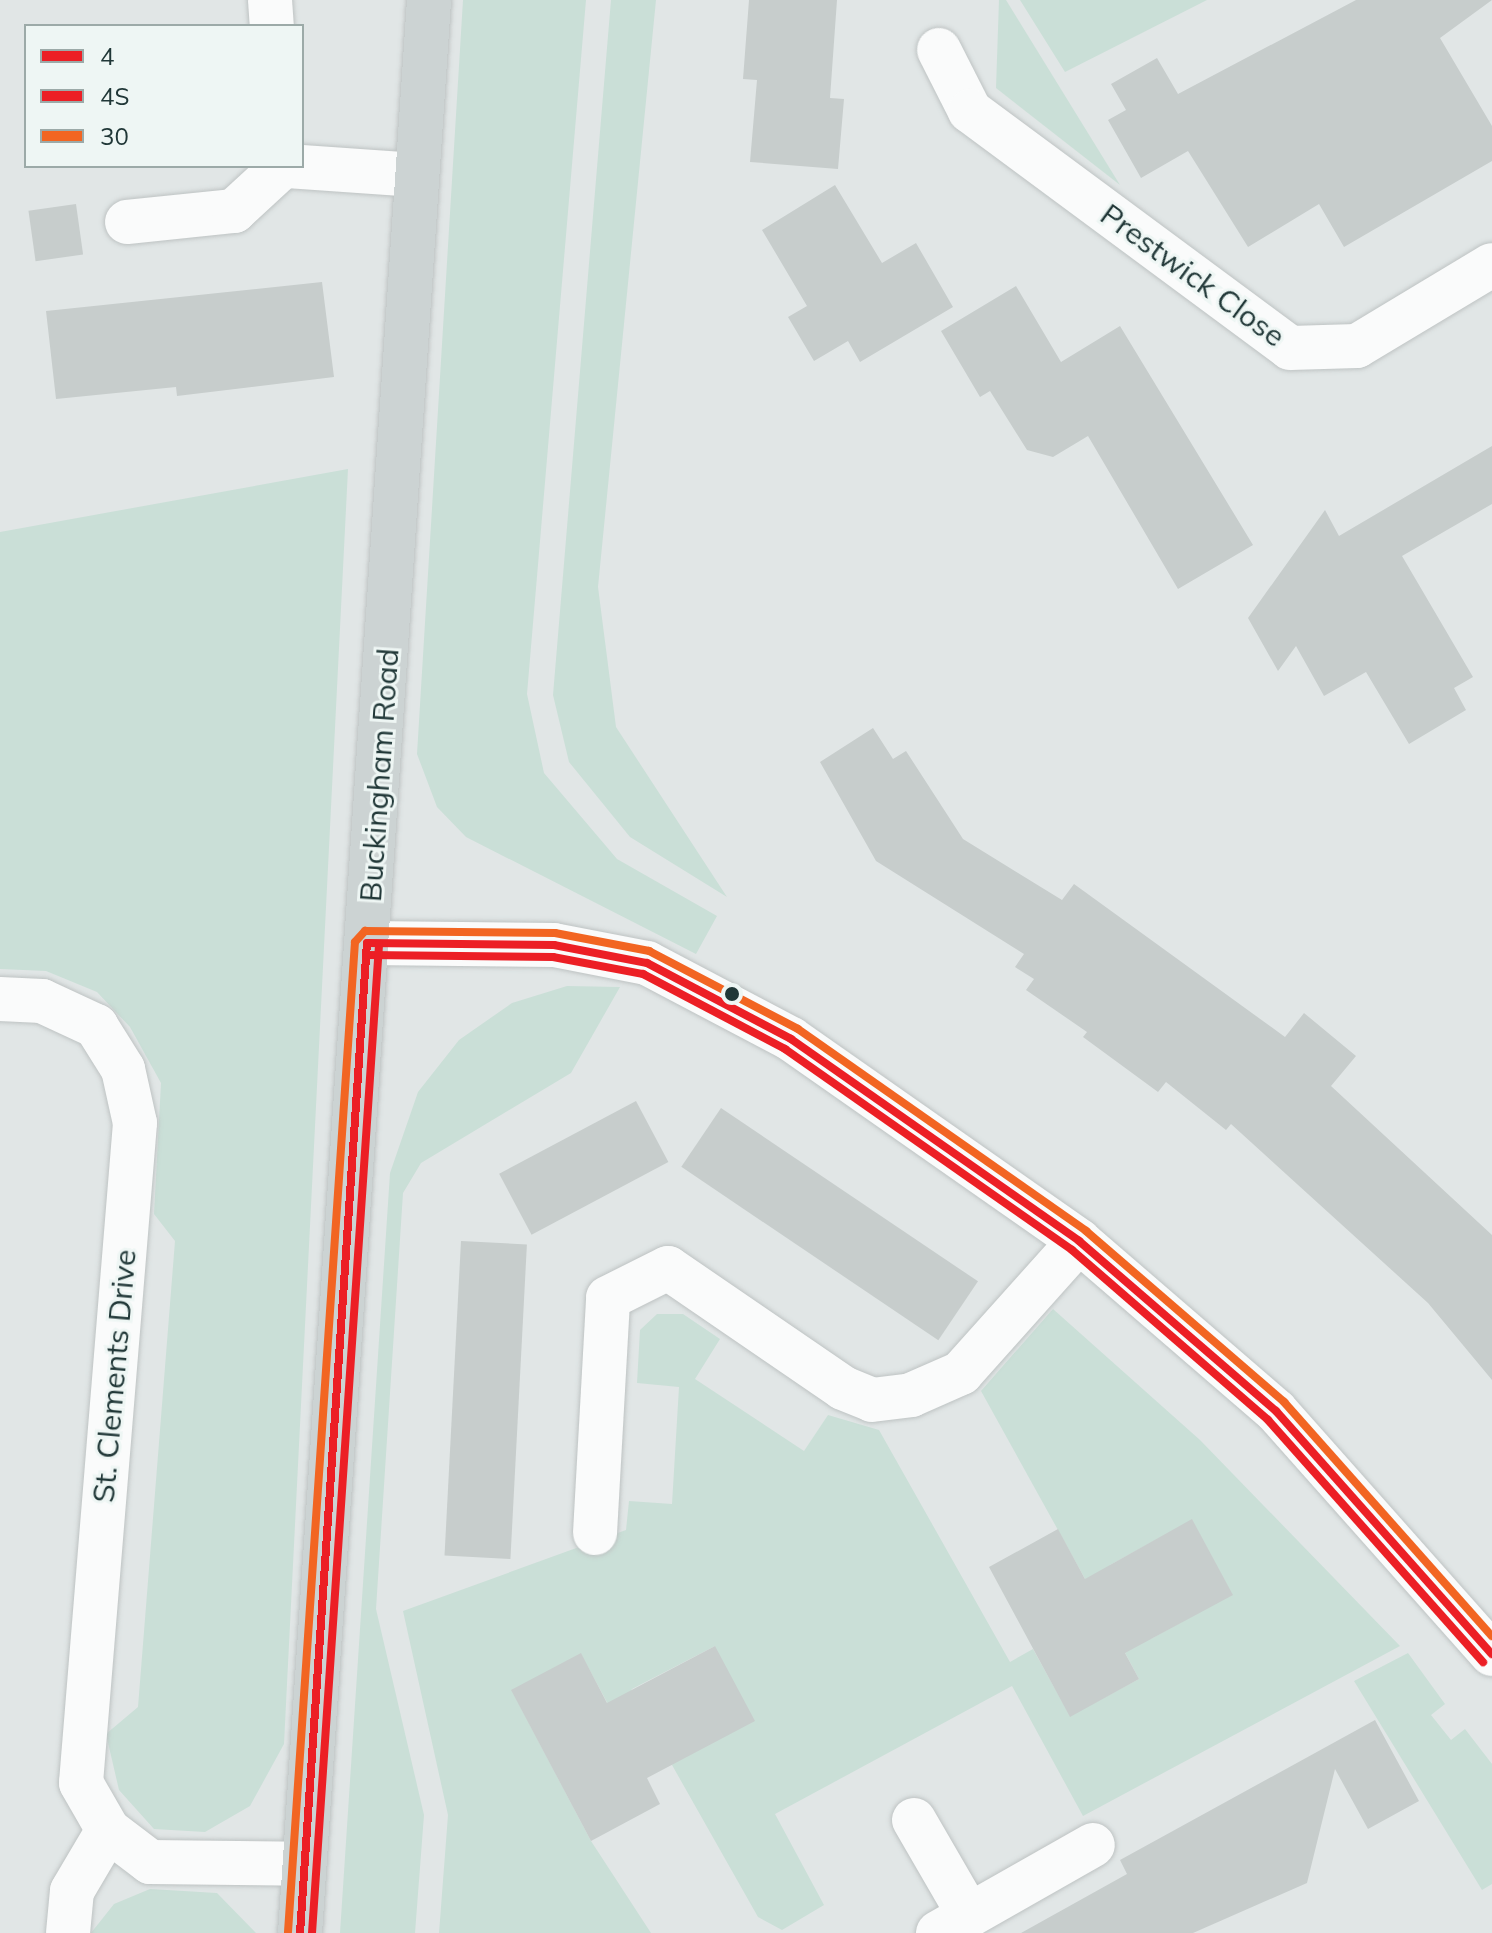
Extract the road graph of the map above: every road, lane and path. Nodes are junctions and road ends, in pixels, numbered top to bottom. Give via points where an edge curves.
1 (270, 0) edge
2 (429, 0) edge
3 (272, 24) edge
4 (939, 50) dead end
5 (304, 167) edge
6 (284, 168) edge
7 (416, 175) junction
8 (127, 222) dead end
9 (1492, 265) edge
10 (367, 943) junction
11 (0, 999) edge
12 (1079, 1241) junction
13 (595, 1533) dead end
14 (1492, 1654) edge
15 (914, 1820) dead end
16 (108, 1830) junction
17 (1093, 1845) dead end
18 (303, 1864) junction
19 (954, 1924) edge
20 (68, 1933) edge
21 (300, 1933) edge

1 - 3 street
2 - 7 main road, Buckingham Road
4 - 9 street, Prestwick Close via 970,111 1290,348 1357,346
5 - 7 street
6 - 8 street via 234,211
7 - 10 main road, Buckingham Road
10 - 12 street via 554,945 647,963 791,1039
10 - 18 main road, Buckingham Road
11 - 16 street, St. Clements Drive via 42,1001 96,1026 123,1069 135,1123 81,1783
12 - 13 street via 961,1373 911,1395 872,1400 843,1388 668,1268 608,1298
12 - 14 street via 1276,1411
15 - 19 street
16 - 18 street, St. Clements Drive via 150,1862
16 - 20 street via 72,1891
17 - 19 street
18 - 21 main road, Buckingham Road

